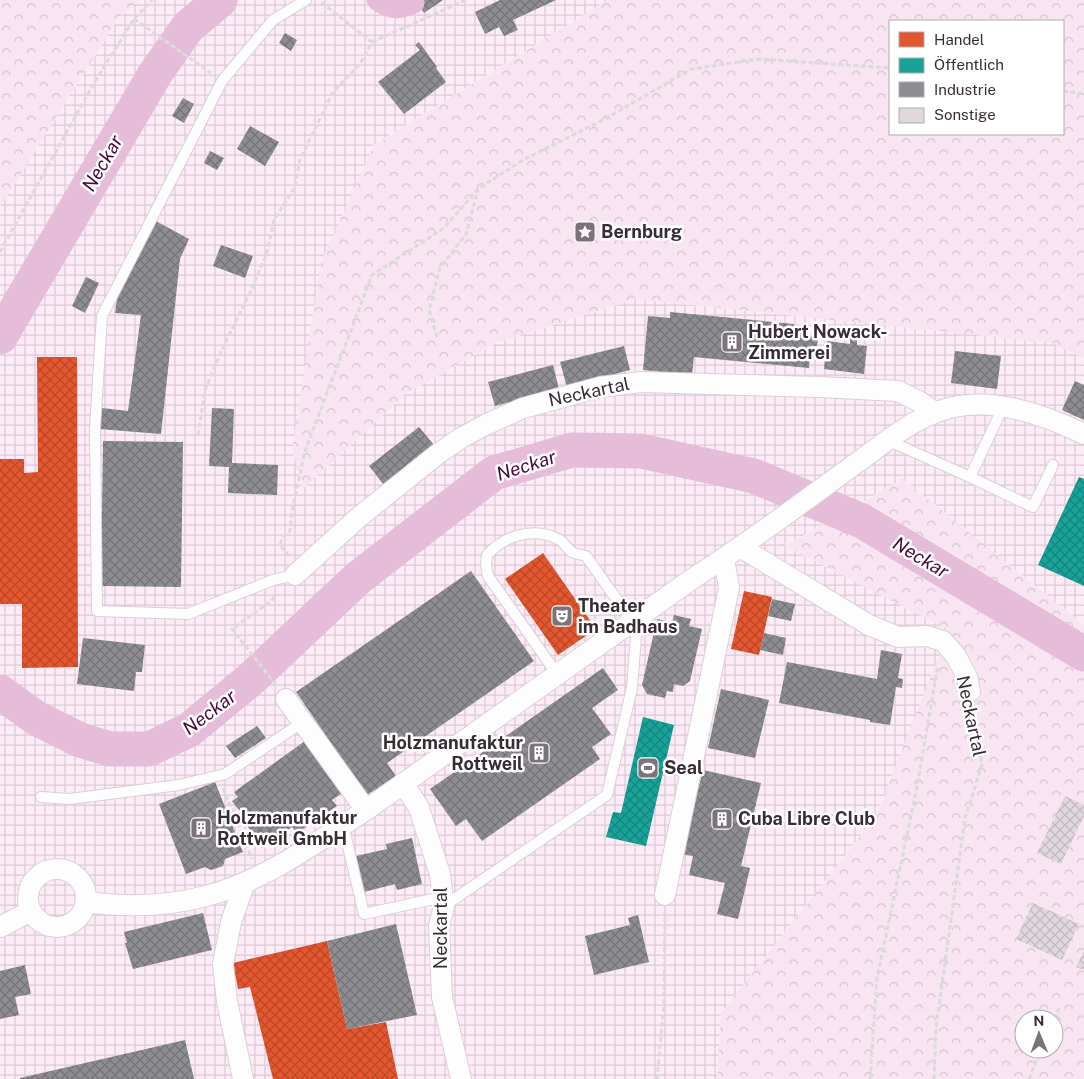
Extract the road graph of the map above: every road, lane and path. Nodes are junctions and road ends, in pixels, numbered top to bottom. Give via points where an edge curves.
1 (152, 0) edge
2 (306, 0) edge
3 (318, 0) edge
4 (466, 0) edge
5 (134, 19) junction
6 (372, 42) junction
7 (201, 66) dead end
8 (889, 68) edge
9 (1064, 91) edge
10 (1084, 94) edge
11 (478, 189) junction
12 (0, 252) edge
13 (437, 337) dead end
14 (1003, 407) junction
15 (934, 412) junction
16 (1084, 434) edge
17 (198, 436) dead end
18 (889, 441) junction
19 (1053, 465) dead end
20 (970, 478) junction
21 (732, 553) junction
22 (298, 571) junction
23 (632, 621) junction
24 (942, 641) junction
25 (557, 674) junction
26 (970, 692) joint
27 (286, 699) joint
28 (303, 722) junction
29 (218, 776) junction
30 (403, 783) junction
31 (41, 797) dead end
32 (366, 810) junction
33 (343, 826) junction
34 (252, 879) junction
35 (665, 895) joint
36 (444, 901) junction
37 (85, 902) junction
38 (31, 911) junction
39 (0, 927) edge
40 (1037, 1059) edge
41 (244, 1079) edge
42 (461, 1079) edge
43 (657, 1079) edge
44 (870, 1079) edge
45 (934, 1079) edge
46 (1029, 1079) edge

1 - 5 path
2 - 22 lane via 274,20 222,81 102,316 95,428 97,611 188,614
3 - 6 path
4 - 6 path
5 - 7 path
5 - 12 path via 94,83
6 - 17 path via 360,64 333,92 300,159 296,187 274,220 267,254 205,390
8 - 11 path via 758,59 691,69 605,119 524,160
9 - 10 path
11 - 13 path via 466,234 440,268 429,310
11 - 22 path via 444,228 372,275 305,451 290,531 280,545
14 - 15 street via 960,406
14 - 16 street via 1038,416
14 - 20 lane
15 - 18 street
15 - 22 street, Neckartal via 898,391 641,382 600,387 523,408 461,438 366,511
18 - 20 lane
18 - 21 street
19 - 20 lane via 1033,507
21 - 23 street
21 - 24 street via 869,625 898,637 927,636
21 - 35 street via 729,588
22 - 27 path via 270,602 232,629
23 - 25 street
23 - 25 lane via 586,556 573,553 561,540 548,535 533,533 508,539 487,555 488,576
23 - 36 lane via 636,636 632,688 606,795
24 - 26 street, Neckartal via 956,656 967,677
24 - 44 path via 915,797 877,978
25 - 30 street
26 - 45 path, Neckartal via 982,765 965,818 936,1028
27 - 28 street
28 - 29 lane
28 - 32 street
29 - 31 lane via 179,785 70,799
29 - 34 path
30 - 32 street
30 - 36 street, Neckartal via 419,808 440,874
32 - 33 street
33 - 34 street
33 - 36 lane via 364,914
34 - 37 street via 206,896 161,904 133,906
34 - 41 street via 231,922 223,964 227,1001
35 - 43 path via 664,1005
36 - 42 street, Neckartal via 439,926 442,997
37 - 38 street via 77,918 61,926 44,924
37 - 38 street via 83,885 78,878 55,869 45,871 31,883 28,893
38 - 39 street
40 - 46 path

